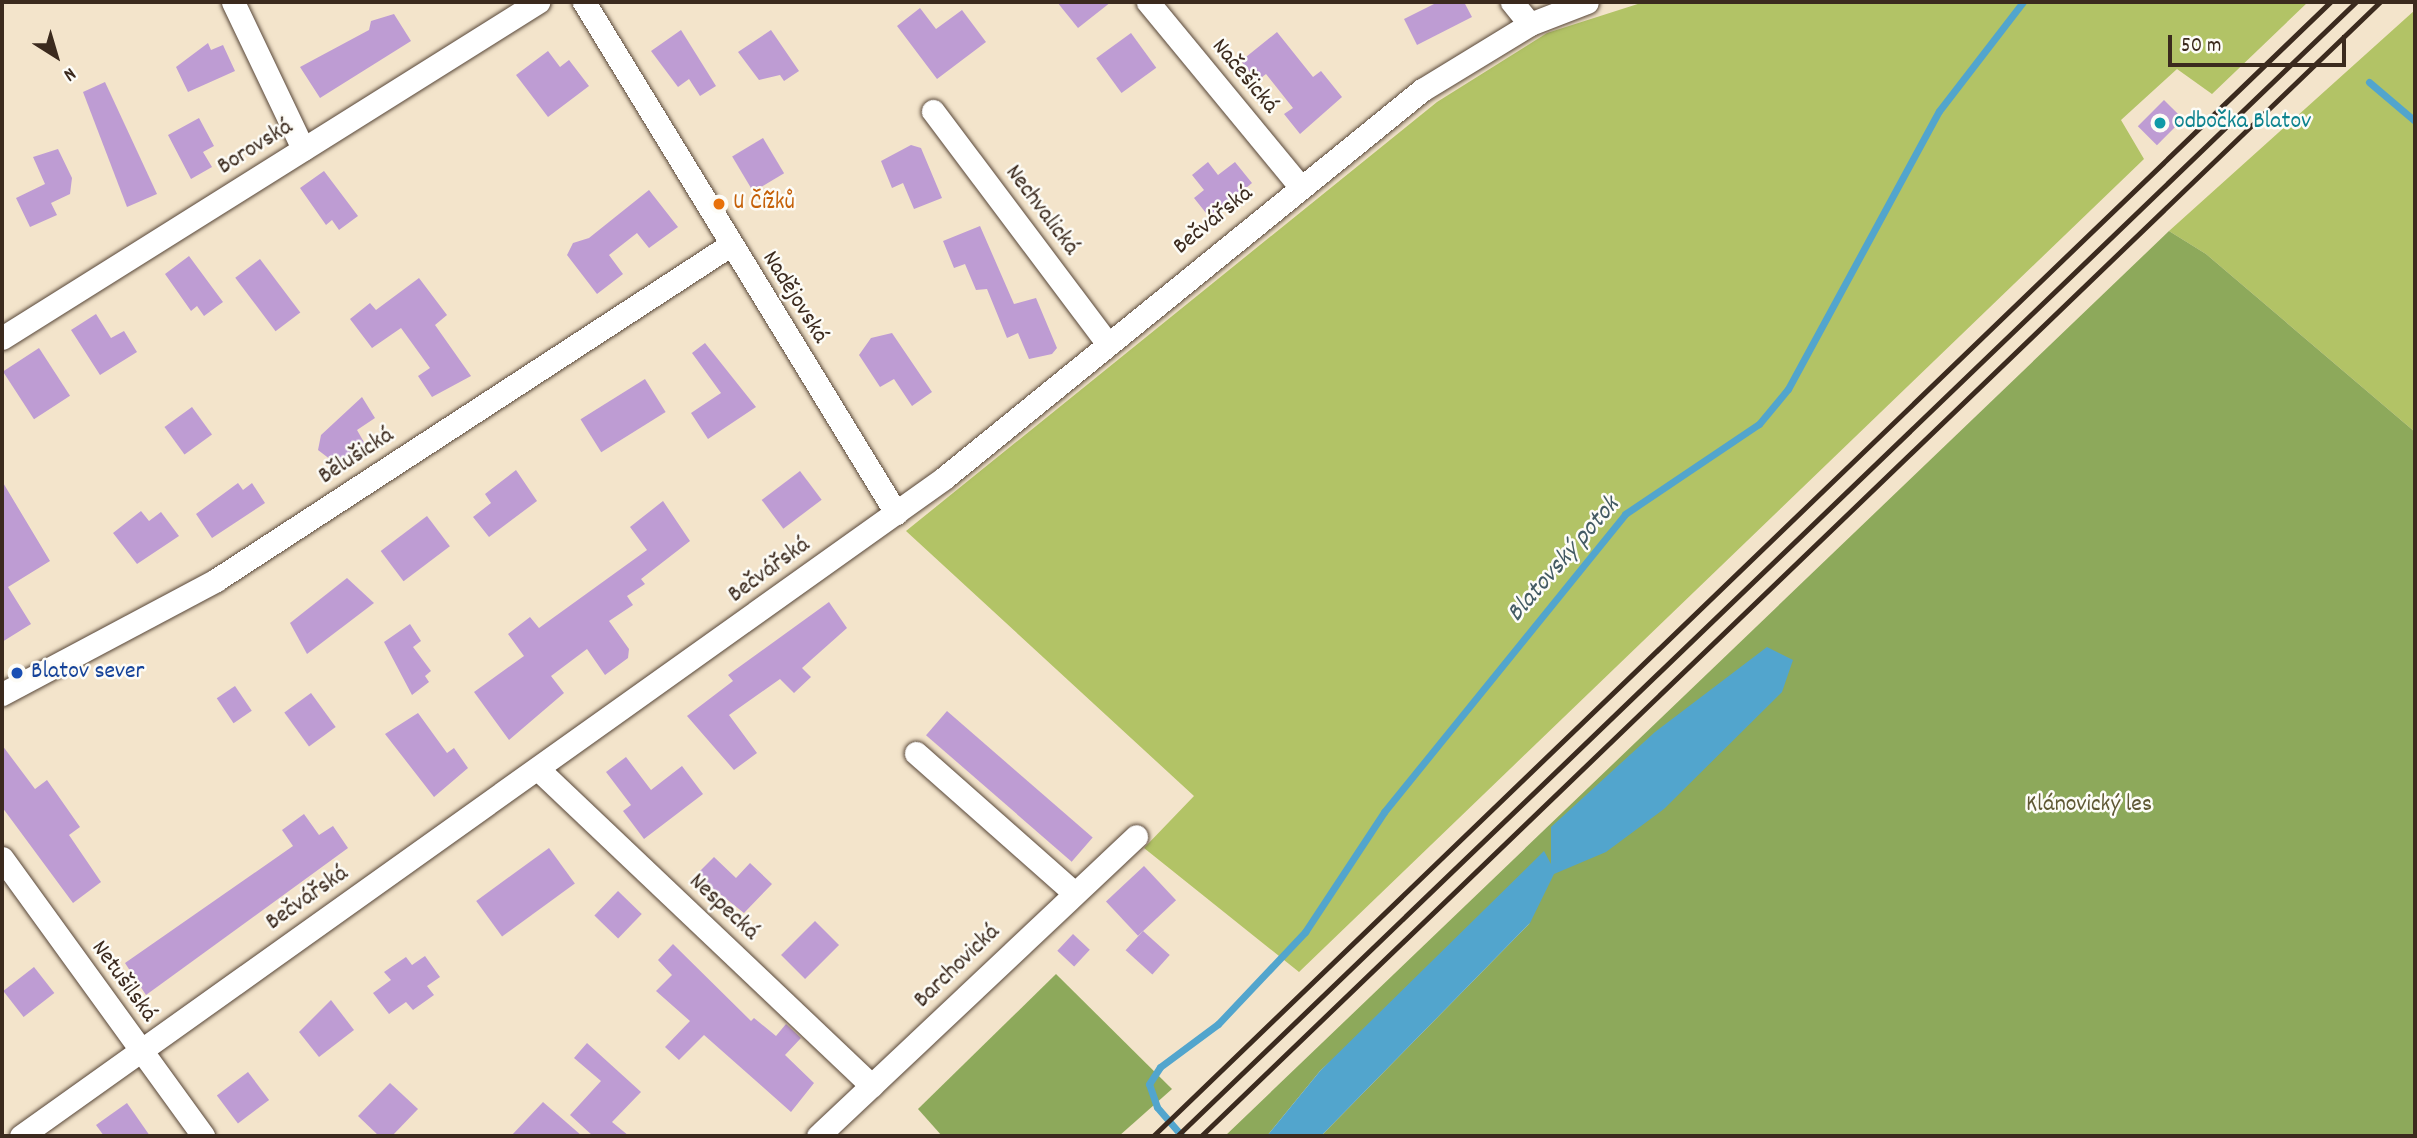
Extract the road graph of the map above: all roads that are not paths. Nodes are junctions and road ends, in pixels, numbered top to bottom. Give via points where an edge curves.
1 (233, 2) edge
2 (538, 2) edge
3 (584, 2) edge
4 (1148, 2) edge
5 (1512, 2) edge
6 (1587, 2) edge
7 (1530, 24) junction
8 (933, 111) dead end
9 (303, 149) junction
10 (1299, 185) junction
11 (730, 245) junction
12 (2, 338) edge
13 (1107, 343) junction
14 (896, 513) junction
15 (2, 694) edge
16 (916, 753) dead end
17 (538, 769) junction
18 (1136, 836) dead end
19 (2, 858) edge
20 (1073, 892) junction
21 (139, 1050) junction
22 (872, 1086) junction
23 (22, 1136) edge
24 (203, 1136) edge
25 (818, 1136) edge

1 - 9 street
2 - 9 street, Borovská
3 - 11 street, Nadějovská
4 - 10 street, Načešická
5 - 7 street
6 - 7 street, Bečvářská
7 - 10 street, Bečvářská via 1422,90
8 - 13 street, Nechvalická
9 - 12 street, Borovská
10 - 13 street, Bečvářská
11 - 14 street, Nadějovská
11 - 15 street, Bělušická via 216,580
13 - 14 street, Bečvářská
14 - 17 street, Bečvářská
16 - 20 street
17 - 21 street, Bečvářská
17 - 22 street, Nespecká
18 - 20 street, Barchovická
19 - 21 street, Netušilská
20 - 22 street, Barchovická
21 - 23 street, Bečvářská
21 - 24 street, Netušilská
22 - 25 street, Barchovická

